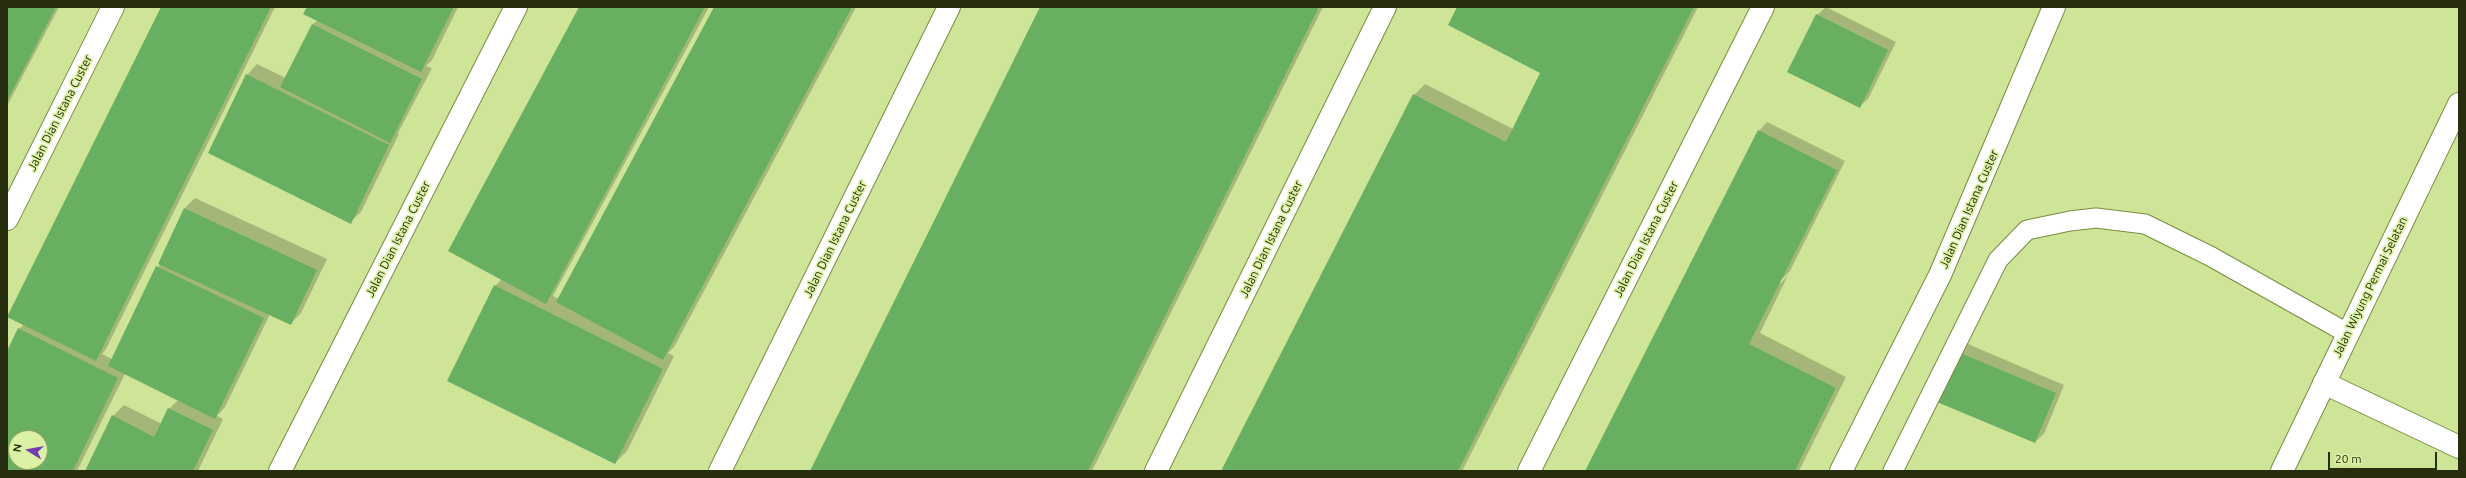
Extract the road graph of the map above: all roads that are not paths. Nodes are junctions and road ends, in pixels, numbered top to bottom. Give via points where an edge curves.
1 (113, 7) edge
2 (516, 7) edge
3 (949, 7) edge
4 (1385, 7) edge
5 (1762, 7) edge
6 (2054, 7) edge
7 (2459, 104) edge
8 (7, 219) edge
9 (2347, 333) junction
10 (2324, 383) junction
11 (2459, 448) edge
12 (280, 471) edge
13 (720, 471) edge
14 (1156, 471) edge
15 (1529, 471) edge
16 (1841, 471) edge
17 (1893, 471) edge
18 (2282, 471) edge

1 - 8 street, Jalan Dian Istana Custer
2 - 12 street, Jalan Dian Istana Custer
3 - 13 street, Jalan Dian Istana Custer
4 - 14 street, Jalan Dian Istana Custer
5 - 15 street, Jalan Dian Istana Custer
6 - 16 street, Jalan Dian Istana Custer via 1940,275
7 - 9 street, Jalan Wiyung Permai Selatan
9 - 10 street, Jalan Wiyung Permai Selatan
9 - 17 lane via 2210,256 2145,224 2096,218 2027,230 1998,260
10 - 11 street
10 - 18 street, Jalan Wiyung Permai Selatan

